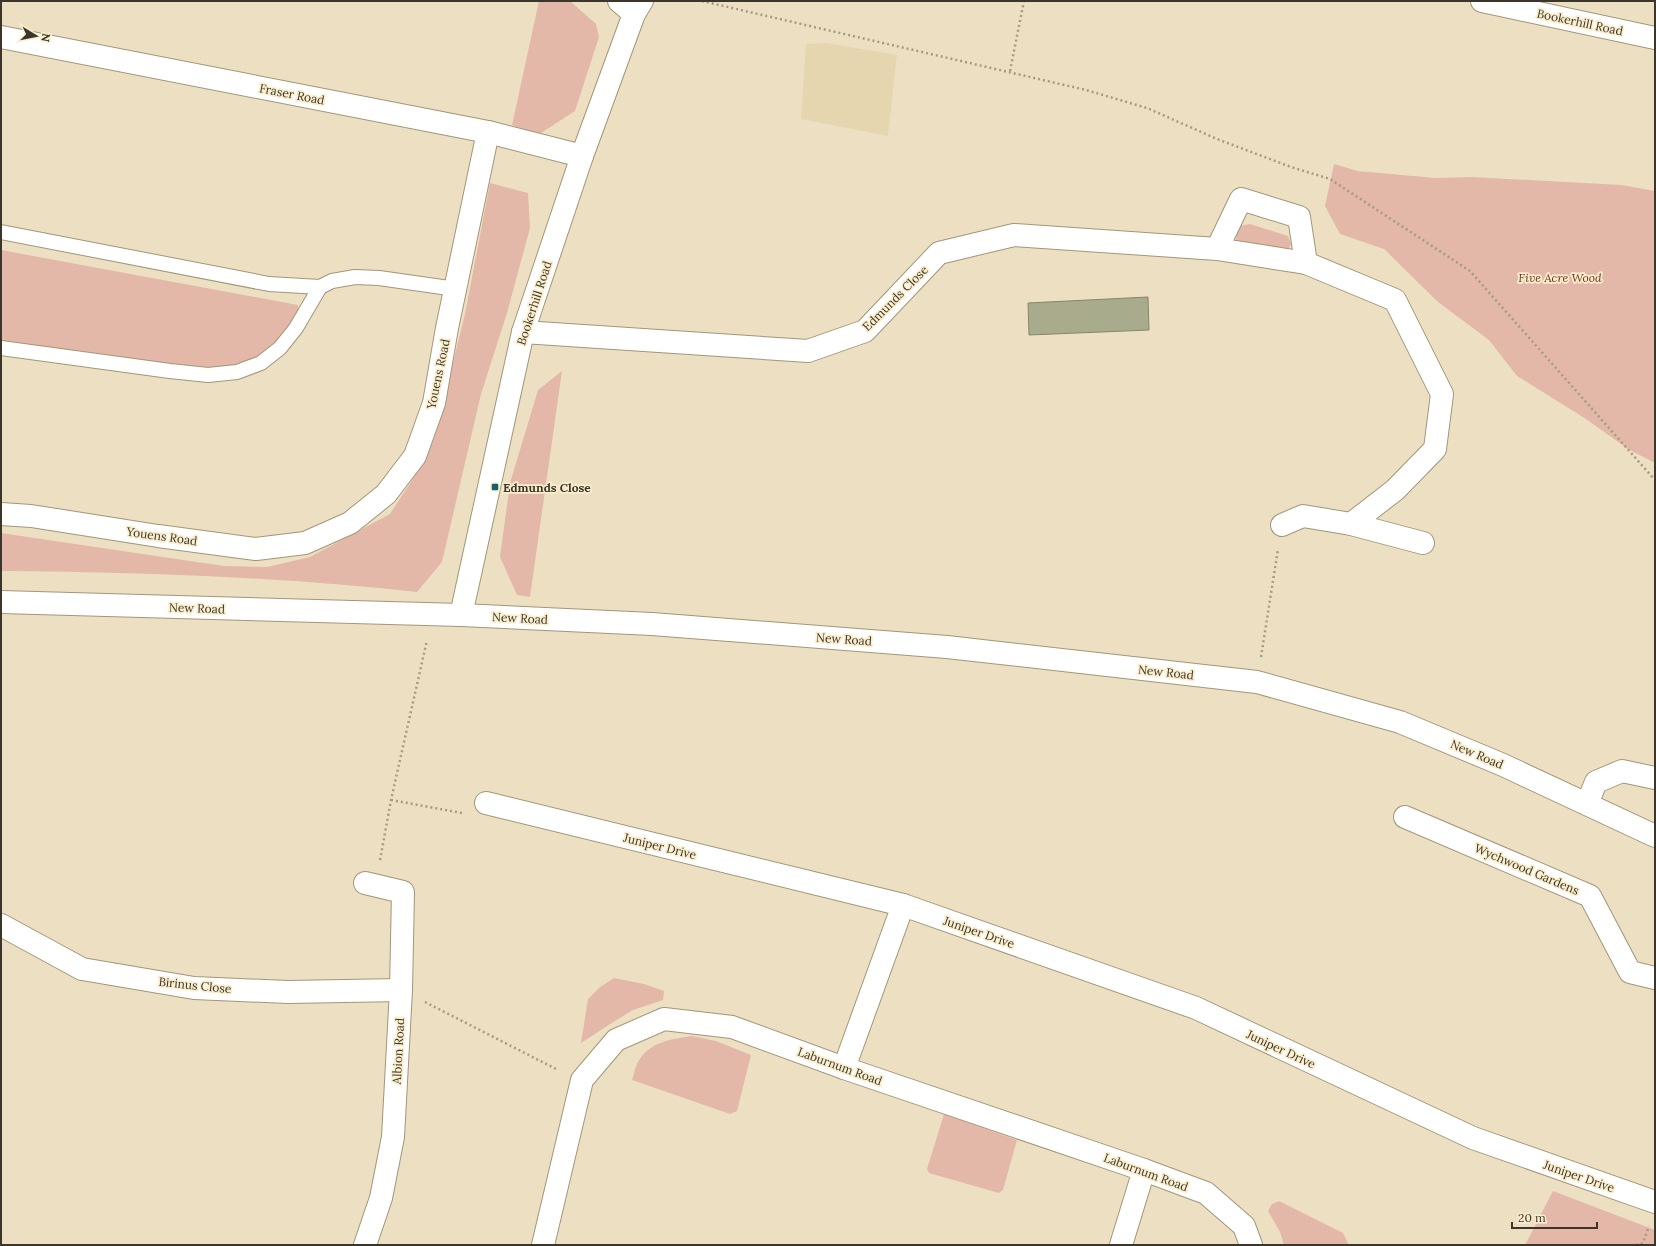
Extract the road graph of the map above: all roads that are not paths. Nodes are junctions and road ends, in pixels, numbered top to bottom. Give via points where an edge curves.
1 (1482, 1) edge
2 (632, 5) edge
3 (1, 37) edge
4 (1655, 38) edge
5 (488, 132) junction
6 (582, 156) junction
7 (1, 232) edge
8 (1217, 249) junction
9 (1306, 263) junction
10 (320, 287) junction
11 (456, 289) junction
12 (523, 332) junction
13 (1, 348) edge
14 (1, 514) edge
15 (1351, 524) junction
16 (1282, 525) road end
17 (1423, 543) dead end
18 (1, 602) edge
19 (461, 615) junction
20 (1655, 778) edge
21 (486, 803) road end
22 (1587, 804) junction
23 (1405, 817) dead end
24 (1655, 836) edge
25 (365, 883) dead end
26 (903, 905) junction
27 (1, 925) edge
28 (1655, 978) edge
29 (401, 990) junction
30 (844, 1068) junction
31 (1144, 1170) junction
32 (1655, 1202) edge
33 (365, 1245) edge
34 (543, 1245) edge
35 (1121, 1245) edge
36 (1251, 1245) edge

1 - 4 main road, Bookerhill Road
2 - 6 main road, Bookerhill Road
3 - 5 main road, Fraser Road
5 - 6 main road, Fraser Road
5 - 11 main road, Youens Road
6 - 12 main road, Bookerhill Road
7 - 10 lane via 269,284
8 - 9 main road, Edmunds Close
8 - 9 main road via 1241,199 1299,216
8 - 12 main road, Edmunds Close via 1014,235 939,253 865,331 808,351
9 - 15 main road, Edmunds Close via 1395,300 1442,394 1435,449 1395,490
10 - 11 lane via 332,281 356,277
10 - 13 lane via 296,328 280,348 261,363 237,372 208,375
11 - 14 main road, Youens Road via 434,403 415,456 386,494 350,523 305,543 256,549
12 - 19 main road, Bookerhill Road
15 - 16 main road via 1302,516
15 - 17 main road
18 - 19 main road, New Road
19 - 22 main road, New Road via 652,624 947,647 1256,682 1400,722
20 - 22 main road via 1622,771 1596,782
21 - 26 main road, Juniper Drive
22 - 24 main road, New Road
23 - 28 main road, Wychwood Gardens via 1590,896 1630,972
25 - 29 main road, Albion Road via 403,892
26 - 30 main road
26 - 32 main road, Juniper Drive via 1196,1008 1473,1138
27 - 29 main road, Birinus Close via 82,969 187,986 288,992
29 - 33 main road, Albion Road via 393,1137 381,1198
30 - 31 main road, Laburnum Road
30 - 34 main road, Laburnum Road via 732,1027 664,1019 616,1040 582,1080
31 - 35 main road
31 - 36 main road, Laburnum Road via 1206,1193 1244,1226

